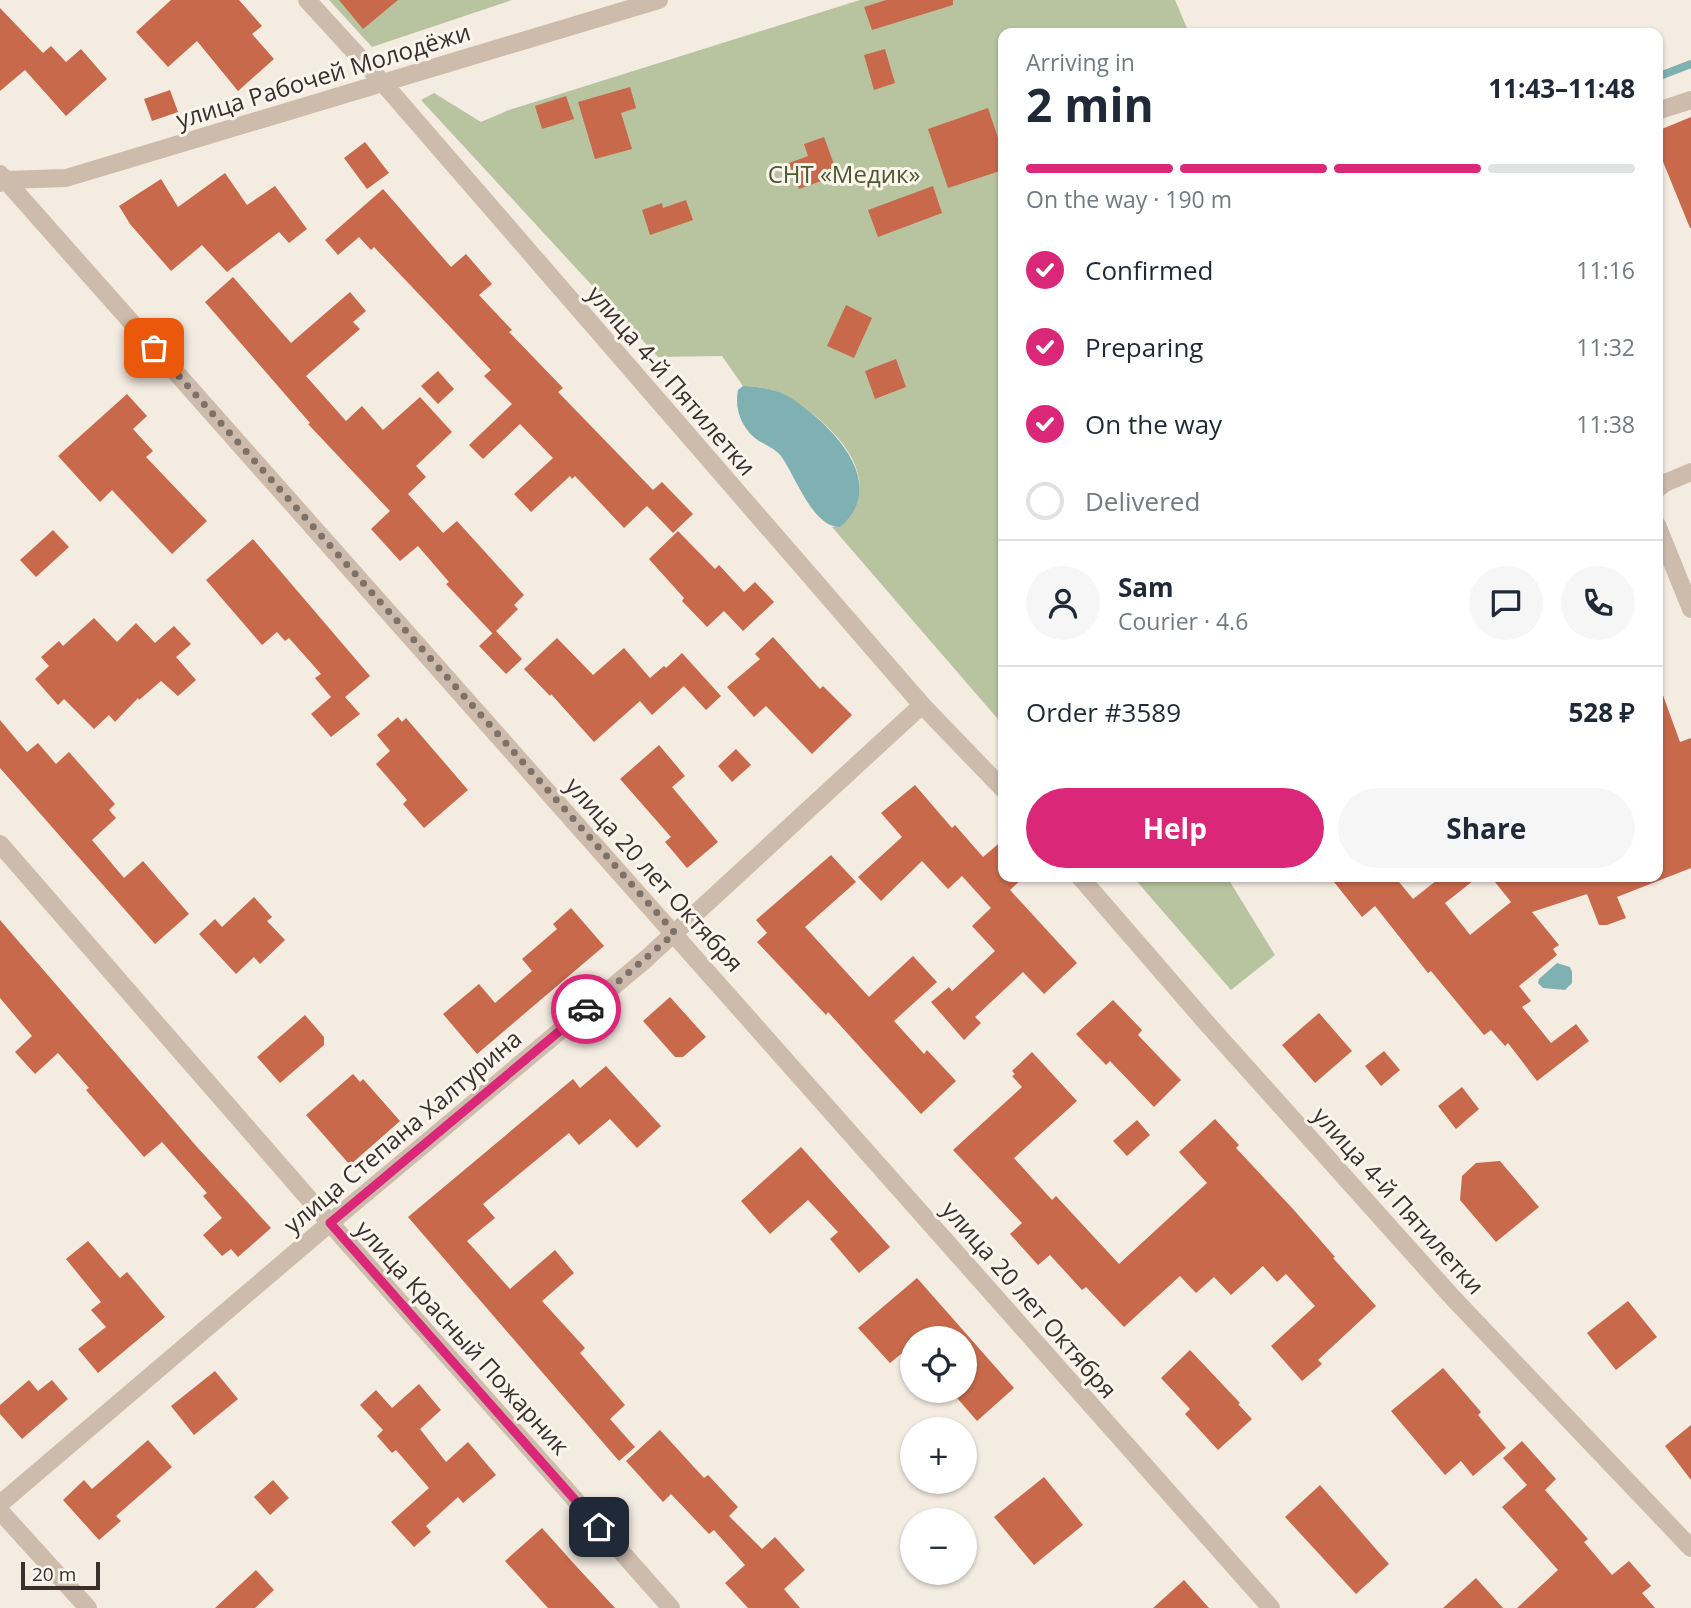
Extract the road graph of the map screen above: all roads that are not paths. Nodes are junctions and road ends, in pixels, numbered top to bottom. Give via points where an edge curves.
1 (307, 0) edge
2 (659, 0) edge
3 (383, 83) junction
4 (1691, 100) edge
5 (1663, 109) edge
6 (2, 179) edge
7 (1691, 472) edge
8 (1663, 484) edge
9 (1663, 540) edge
10 (1691, 609) edge
11 (922, 705) junction
12 (998, 784) edge
13 (0, 844) edge
14 (1084, 882) edge
15 (675, 933) junction
16 (330, 1223) junction
17 (0, 1504) edge
18 (0, 1511) edge
19 (1691, 1548) edge
20 (88, 1608) edge
21 (671, 1608) edge
22 (1270, 1608) edge

1 - 3 street, улица 4-й Пятилетки
2 - 3 street, улица Рабочей Молодёжи
3 - 6 street, улица Рабочей Молодёжи via 66,178
3 - 11 street, улица 4-й Пятилетки
4 - 5 street
6 - 15 street, улица 20 лет Октября
7 - 8 street
9 - 10 street
11 - 12 street, улица 4-й Пятилетки
11 - 15 street, улица Степана Халтурина
13 - 16 street, улица Красный Пожарник
14 - 19 street, улица 4-й Пятилетки via 1453,1298
15 - 16 street, улица Степана Халтурина
15 - 22 street, улица 20 лет Октября
16 - 17 street, улица Степана Халтурина
16 - 21 street, улица Красный Пожарник
18 - 20 street

